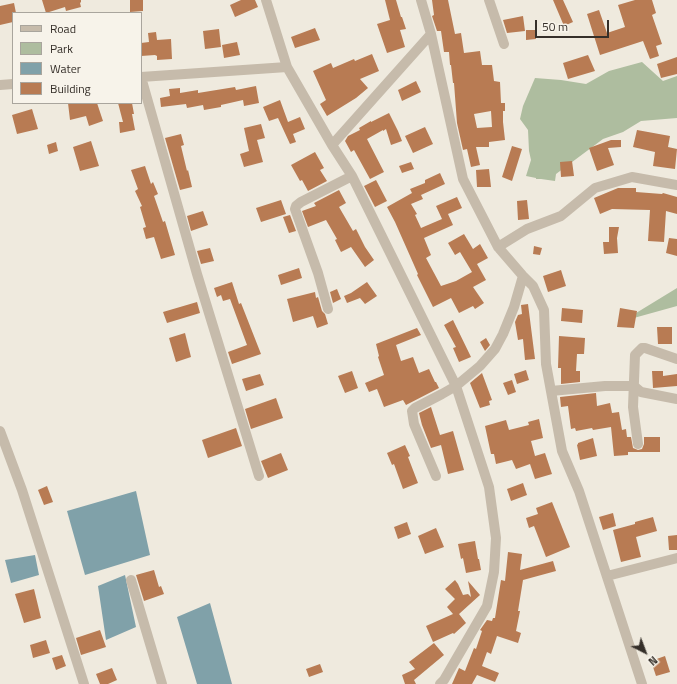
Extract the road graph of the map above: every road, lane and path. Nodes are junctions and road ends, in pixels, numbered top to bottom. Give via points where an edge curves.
1 (266, 0) edge
2 (421, 0) edge
3 (489, 0) edge
4 (431, 34) junction
5 (504, 44) dead end
6 (287, 67) junction
7 (142, 77) edge
8 (142, 81) edge
9 (12, 84) edge
10 (0, 85) edge
11 (332, 145) junction
12 (352, 176) junction
13 (677, 185) edge
14 (498, 247) junction
15 (523, 276) junction
16 (328, 309) dead end
17 (677, 359) edge
18 (456, 386) junction
19 (634, 386) junction
20 (551, 391) junction
21 (677, 399) edge
22 (0, 431) edge
23 (638, 444) dead end
24 (259, 476) dead end
25 (436, 476) dead end
26 (677, 558) edge
27 (607, 576) junction
28 (131, 580) dead end
29 (84, 684) edge
30 (162, 684) edge
31 (440, 684) edge
32 (642, 684) edge

1 - 6 street
2 - 4 street
3 - 5 street
4 - 11 street
4 - 14 street via 464,179
6 - 7 street
6 - 11 street
8 - 24 street via 197,274
9 - 10 street
11 - 12 street
12 - 16 street via 300,202 295,209
12 - 18 street
13 - 14 street via 632,177 595,188 561,216 527,229
14 - 15 street
15 - 18 street via 511,314 495,349 480,366
15 - 20 street via 533,286 544,310 546,364
17 - 19 street via 642,348 635,355
18 - 25 street via 412,411 414,424
18 - 31 street via 489,487 496,538 494,572 487,606
19 - 20 street
19 - 21 street via 641,392
19 - 23 street via 633,407
20 - 27 street via 562,451 579,491
22 - 29 street via 22,490
26 - 27 street
27 - 32 street
28 - 30 street

